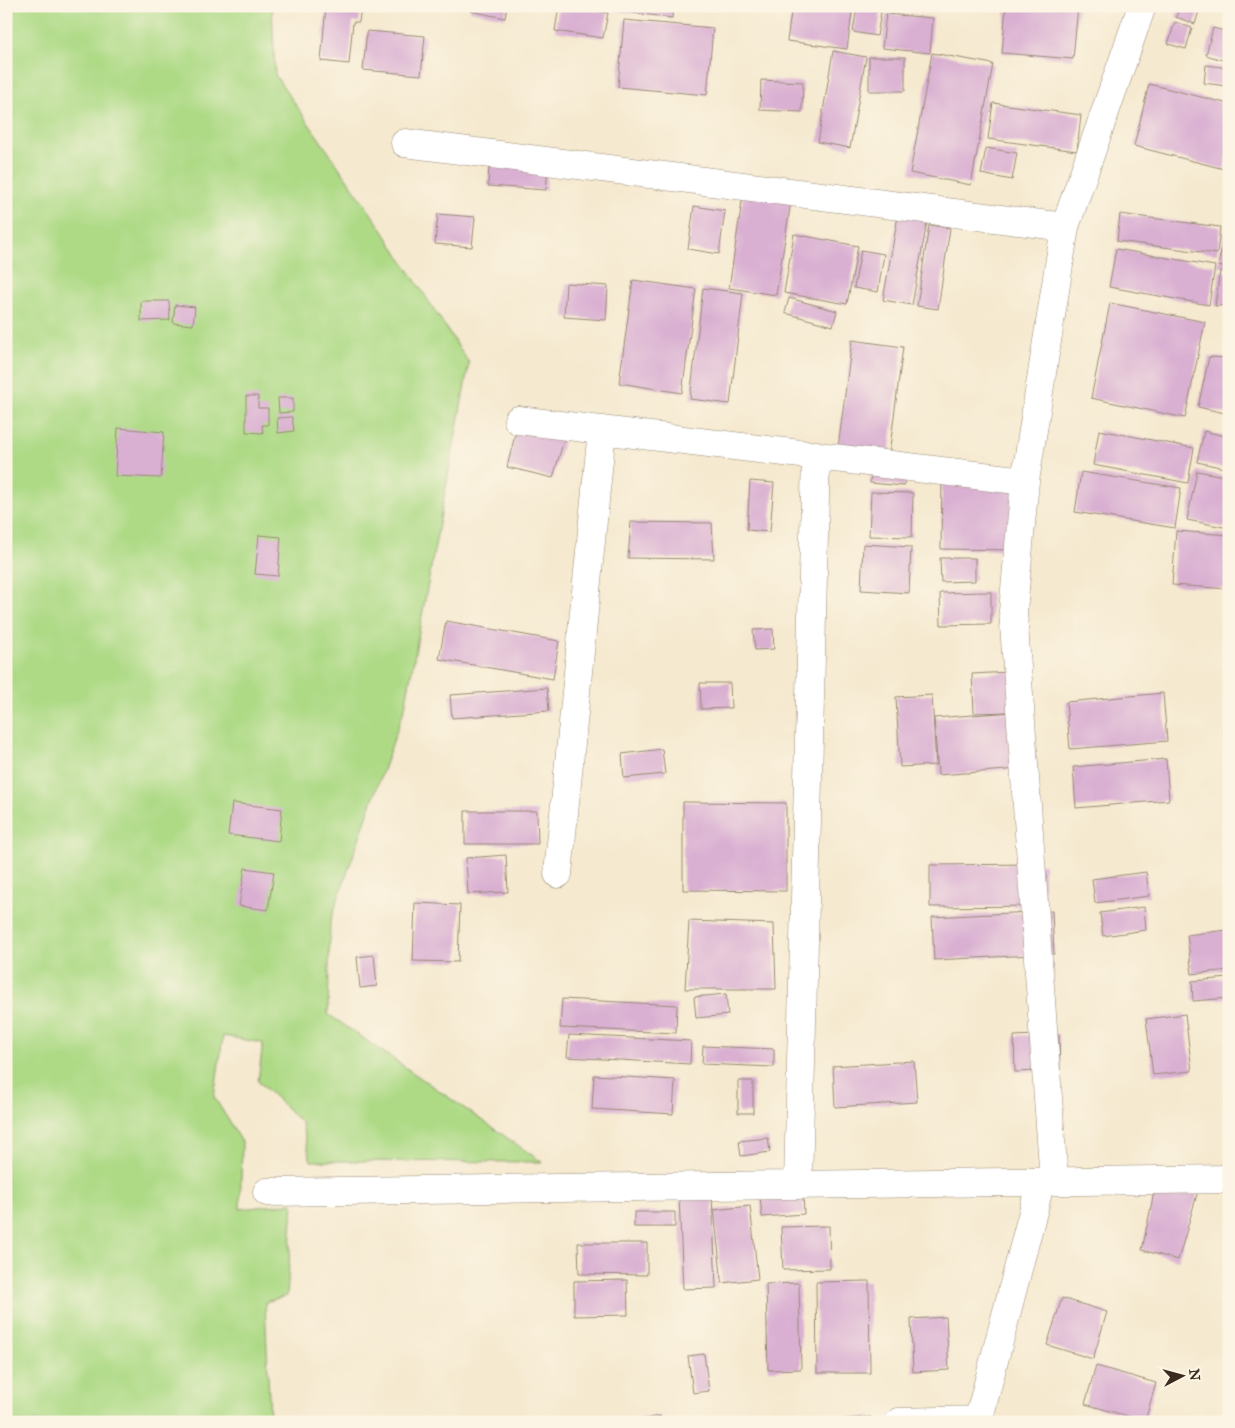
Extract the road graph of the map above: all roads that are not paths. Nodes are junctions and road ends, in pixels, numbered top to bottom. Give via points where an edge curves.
1 (1142, 6) edge
2 (405, 143) dead end
3 (1065, 227) junction
4 (518, 420) dead end
5 (602, 430) junction
6 (816, 455) junction
7 (1025, 480) junction
8 (558, 874) dead end
9 (1229, 1179) edge
10 (1047, 1181) junction
11 (798, 1184) junction
12 (267, 1192) dead end
13 (978, 1421) edge
14 (899, 1422) edge

1 - 3 street
2 - 3 street
3 - 7 street
4 - 5 street
5 - 6 street
5 - 8 street
6 - 7 street
6 - 11 street
7 - 10 street via 1013,611
9 - 10 street
10 - 11 street
10 - 13 street
11 - 12 street
13 - 14 street

